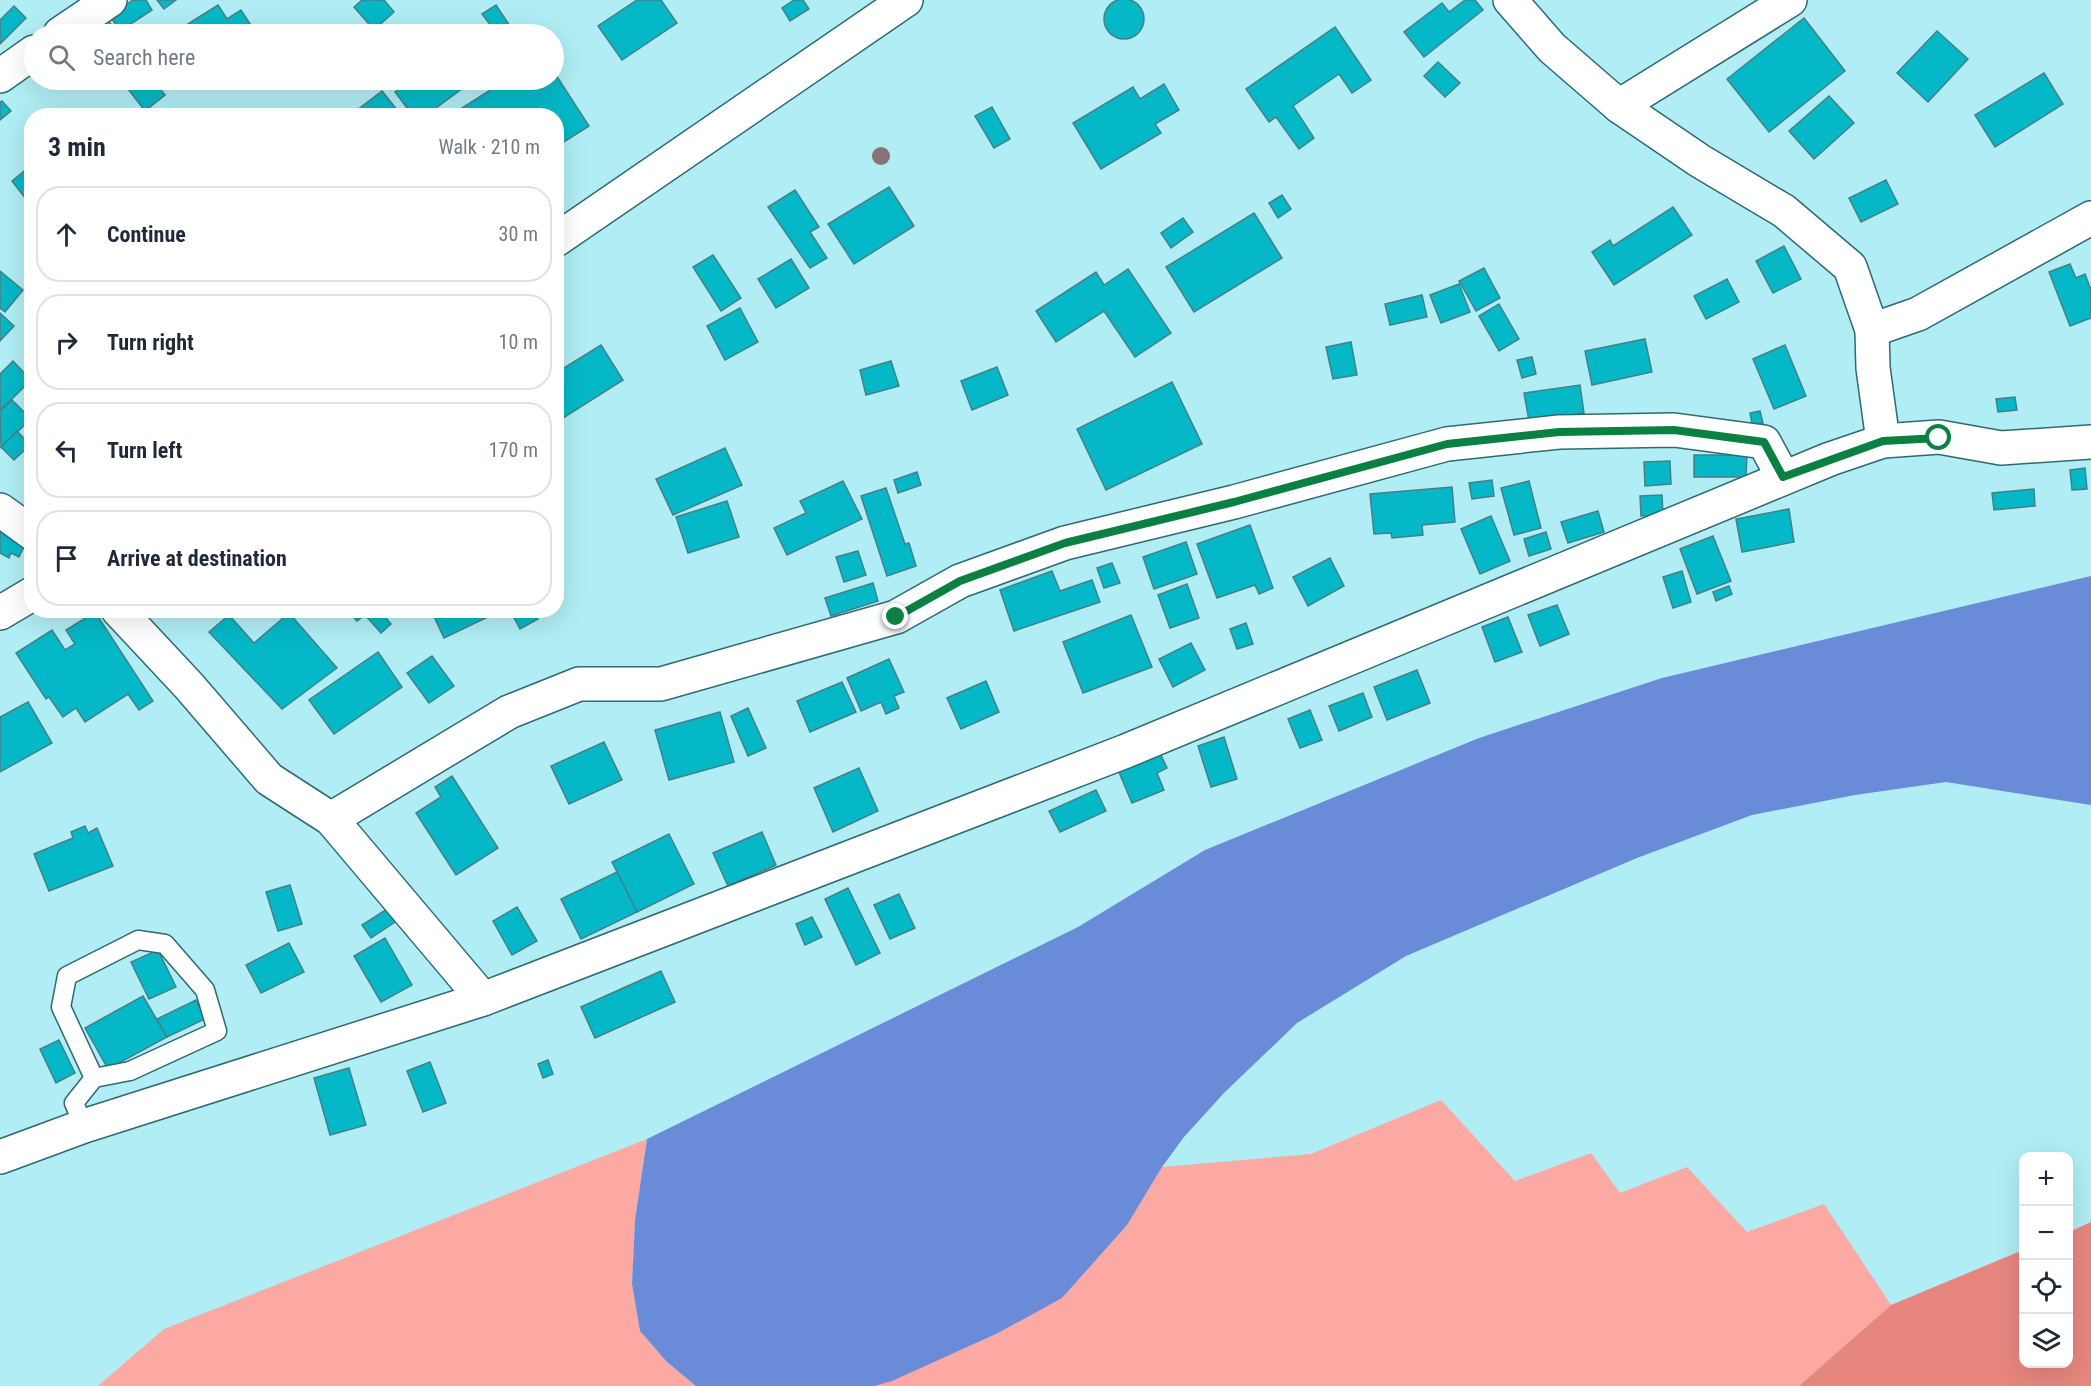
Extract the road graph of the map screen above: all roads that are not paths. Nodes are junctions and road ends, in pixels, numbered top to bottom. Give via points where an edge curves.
1 (110, 0) edge
2 (906, 0) edge
3 (1510, 0) edge
4 (1790, 0) edge
5 (75, 24) edge
6 (24, 59) edge
7 (0, 76) edge
8 (1619, 106) junction
9 (2091, 218) edge
10 (564, 235) edge
11 (1872, 330) junction
12 (1883, 441) junction
13 (2091, 442) edge
14 (1783, 477) junction
15 (0, 510) edge
16 (24, 527) edge
17 (24, 599) edge
18 (0, 613) edge
19 (125, 618) edge
20 (331, 819) junction
21 (483, 999) junction
22 (94, 1078) junction
23 (84, 1126) junction
24 (0, 1157) edge

1 - 5 street
2 - 10 street
3 - 8 street via 1552,48
4 - 8 street
6 - 7 street
8 - 11 street via 1700,162 1784,211 1850,267
9 - 11 street via 1918,314
11 - 12 street
12 - 13 street via 1939,438 2001,448
12 - 14 street
14 - 20 street via 1764,442 1674,430 1559,432 1447,444 1065,543 960,581 896,617 661,684 579,684 509,712
14 - 21 street via 1126,751
15 - 16 street
17 - 18 street
19 - 20 street via 268,779
20 - 21 street
21 - 23 street
22 - 22 lane via 61,1007 67,976 138,940 165,944 204,990 217,1031 130,1071
22 - 23 lane via 74,1103
23 - 24 street

